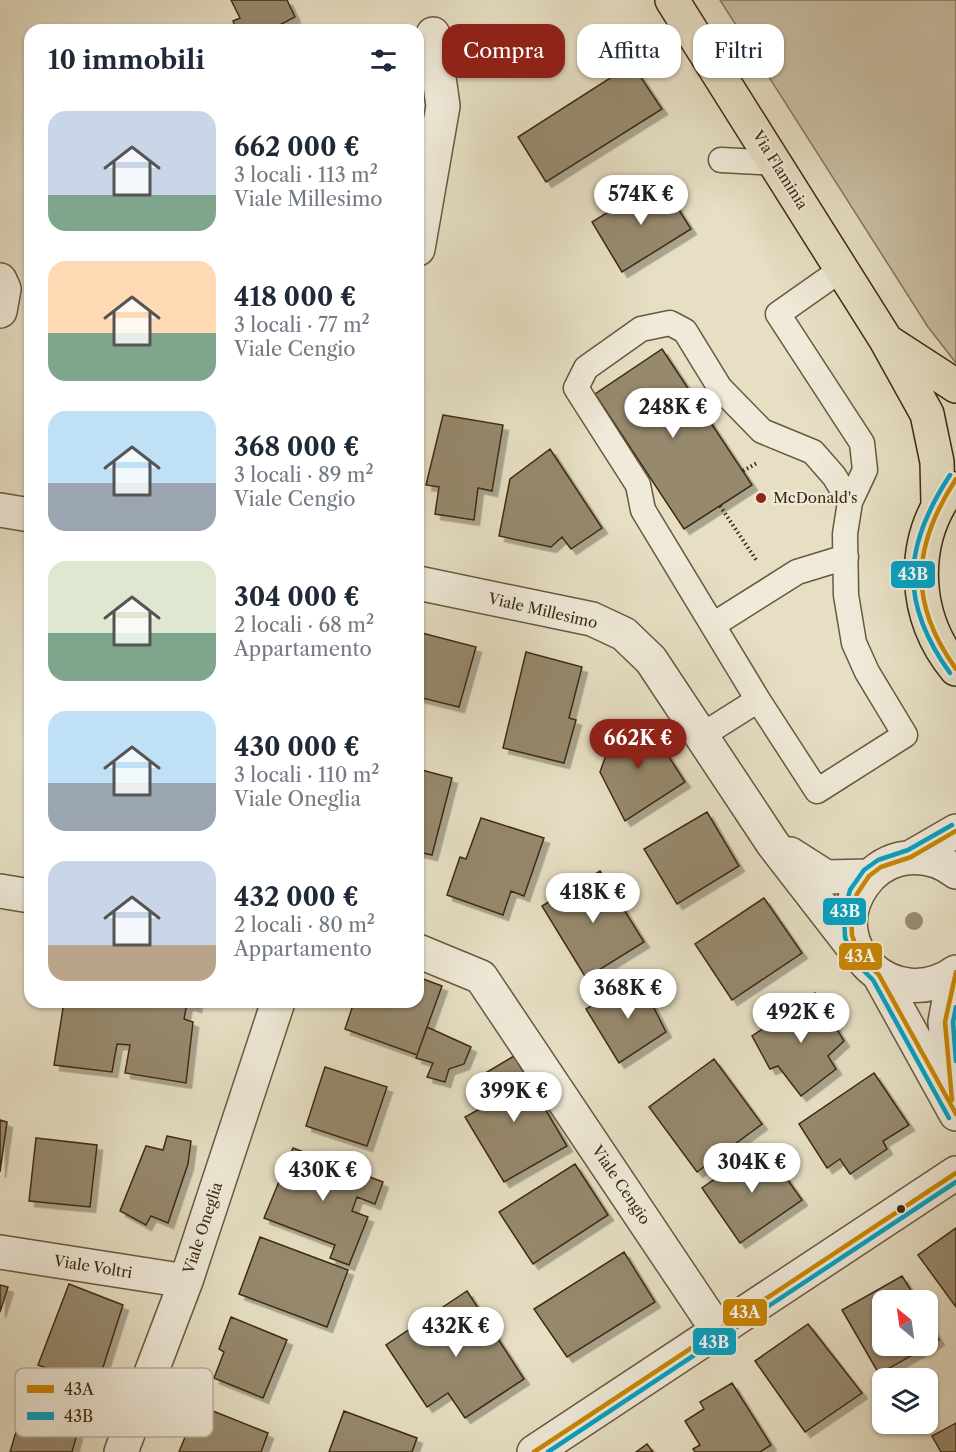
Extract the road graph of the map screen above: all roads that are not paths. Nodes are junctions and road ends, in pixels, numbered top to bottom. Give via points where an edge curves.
1 (672, 0) edge
2 (433, 34) dead end
3 (720, 160) dead end
4 (776, 163) junction
5 (424, 215) edge
6 (842, 269) junction
7 (0, 280) edge
8 (0, 311) edge
9 (886, 340) junction
10 (956, 386) edge
11 (947, 491) edge
12 (850, 502) junction
13 (0, 510) edge
14 (24, 514) edge
15 (846, 557) junction
16 (424, 584) edge
17 (713, 625) junction
18 (956, 669) edge
19 (758, 700) junction
20 (701, 736) junction
21 (956, 831) edge
22 (773, 844) junction
23 (910, 857) junction
24 (956, 872) edge
25 (869, 876) junction
26 (0, 891) edge
27 (24, 895) edge
28 (424, 953) edge
29 (869, 965) junction
30 (955, 972) edge
31 (276, 1008) edge
32 (955, 1112) edge
33 (956, 1173) edge
34 (0, 1252) edge
35 (186, 1281) junction
36 (718, 1331) junction
37 (153, 1368) edge
38 (127, 1437) edge
39 (121, 1452) edge
40 (534, 1452) edge

1 - 4 main road, Via Flaminia
2 - 5 street via 443,106
3 - 4 lane
4 - 6 main road, Via Flaminia
6 - 9 main road, Via Flaminia
6 - 12 lane via 778,314 862,443 866,470
7 - 8 street via 4,289
9 - 10 main road, Via Flaminia
9 - 11 main road, Via Flaminia via 927,414
11 - 18 main road via 924,540 920,578 926,617 942,652
12 - 15 lane
12 - 17 lane via 813,452 762,431 720,388 685,331 670,322 642,329 586,368 576,388 638,485 643,510
13 - 14 street
15 - 17 lane via 798,572
15 - 19 lane via 846,595 854,643 905,735 817,791
16 - 20 street, Viale Millesimo via 592,619 624,634 651,660
17 - 19 lane
19 - 20 lane
20 - 22 street, Viale Millesimo
21 - 23 street
22 - 25 street, Viale Millesimo via 826,877
22 - 29 street, Viale Millesimo
23 - 24 street via 930,858
23 - 25 street via 881,867
25 - 29 street via 857,894 851,914 852,935
26 - 27 street
28 - 36 street, Viale Cengio via 482,977
29 - 30 street via 897,984 917,987
29 - 32 street, Viale Millesimo
30 - 32 street, Viale Millesimo via 945,1022
31 - 35 street, Viale Oneglia
33 - 36 street
34 - 35 street, Viale Voltri
35 - 37 street, Viale Oneglia
36 - 40 street
38 - 39 street, Viale Oneglia

